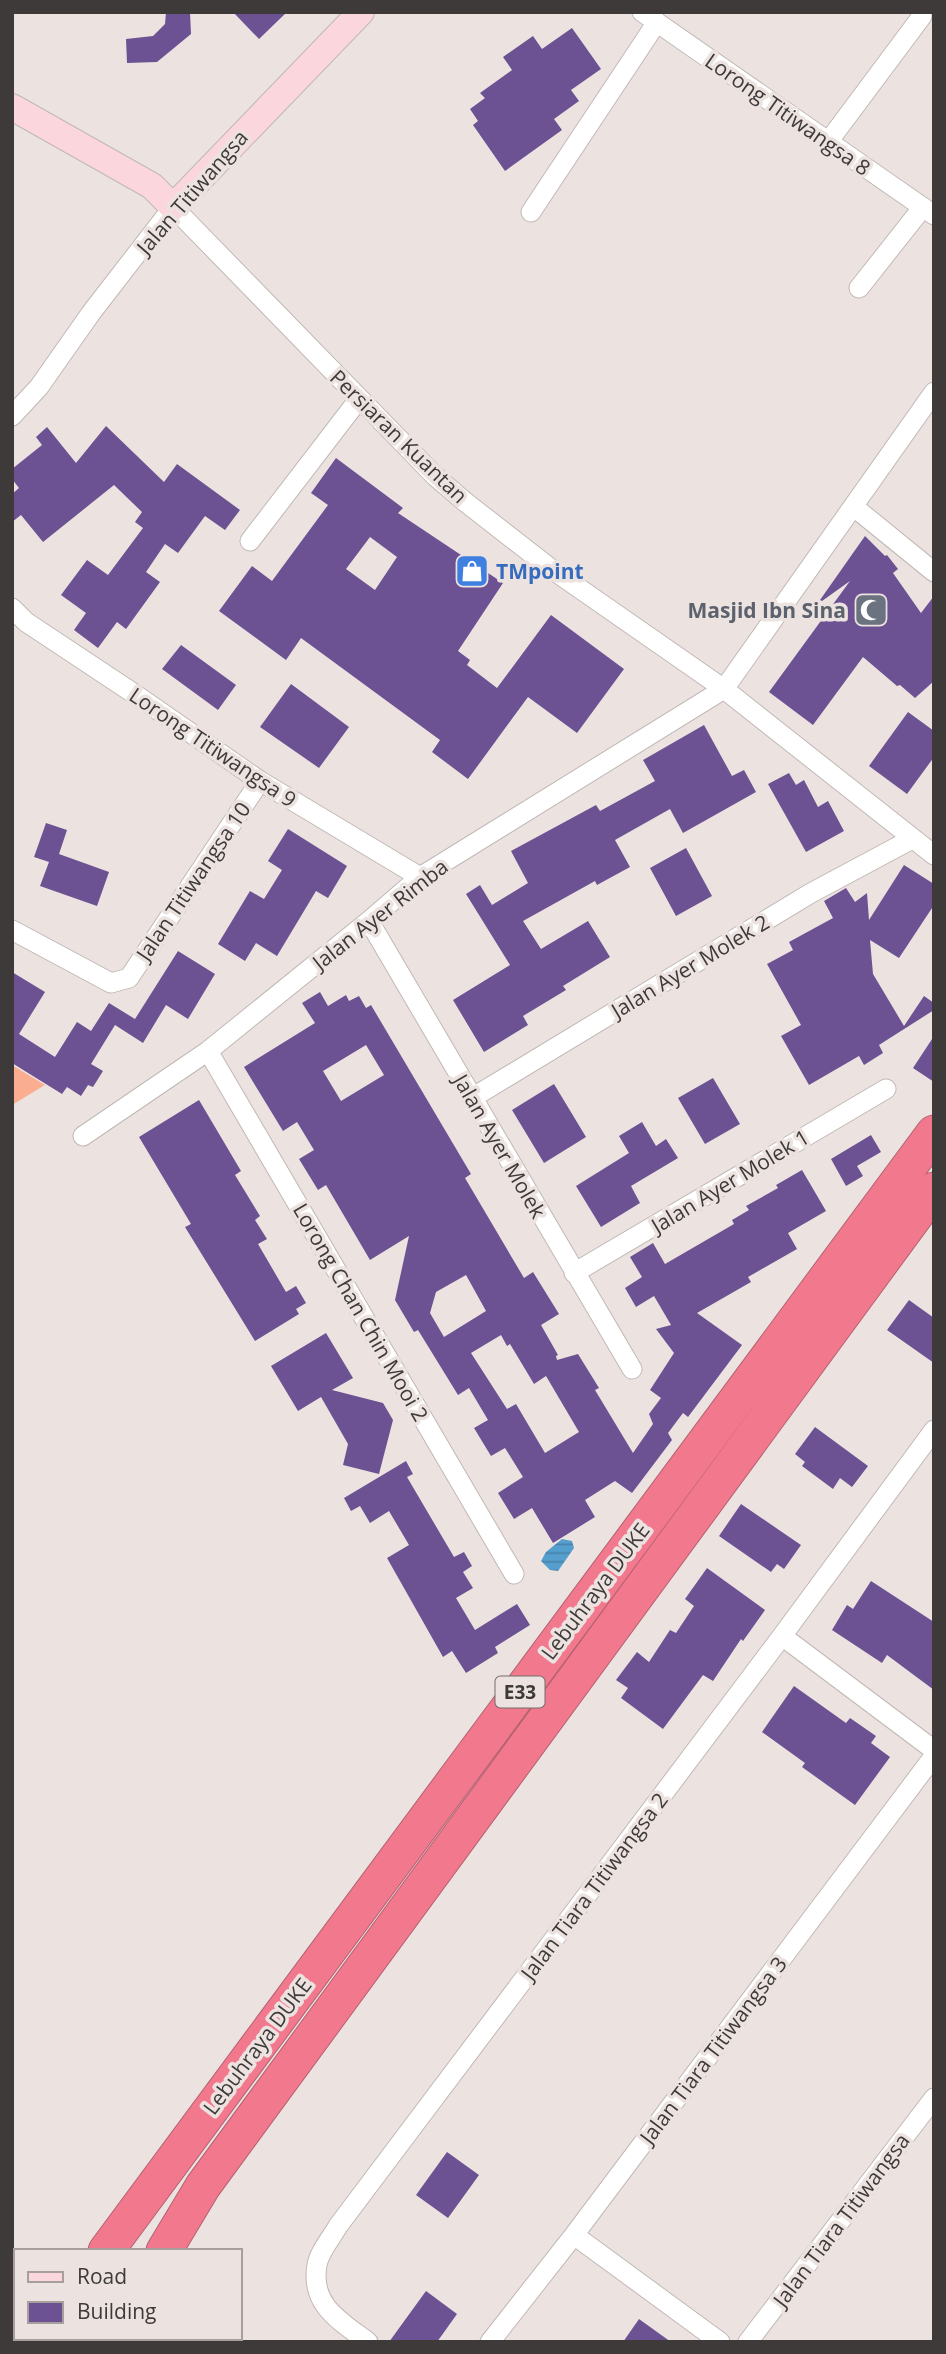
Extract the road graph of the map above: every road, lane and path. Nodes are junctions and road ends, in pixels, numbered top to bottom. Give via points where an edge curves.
1 (361, 12) edge
2 (922, 16) dead end
3 (650, 17) edge
4 (12, 107) edge
5 (828, 142) junction
6 (173, 207) junction
7 (928, 211) edge
8 (531, 212) dead end
9 (859, 288) dead end
10 (934, 392) edge
11 (359, 399) junction
12 (12, 416) edge
13 (854, 507) junction
14 (250, 541) dead end
15 (934, 572) edge
16 (12, 608) edge
17 (724, 688) junction
18 (260, 781) junction
19 (912, 839) junction
20 (934, 855) edge
21 (421, 877) junction
22 (369, 921) junction
23 (12, 930) edge
24 (208, 1051) junction
25 (886, 1089) dead end
26 (472, 1098) junction
27 (934, 1133) edge
28 (83, 1136) dead end
29 (934, 1189) edge
30 (574, 1273) junction
31 (632, 1369) dead end
32 (934, 1430) edge
33 (514, 1574) dead end
34 (782, 1636) junction
35 (934, 1749) edge
36 (934, 1756) edge
37 (934, 2098) edge
38 (574, 2235) junction
39 (107, 2249) edge
40 (165, 2249) edge
41 (749, 2341) edge
42 (368, 2342) edge
43 (490, 2342) edge
44 (720, 2342) edge

1 - 6 street, Jalan Titiwangsa
2 - 5 street
3 - 5 street, Lorong Titiwangsa 8
3 - 8 street
4 - 6 street, Persiaran Kuantan via 152,186
5 - 7 street, Lorong Titiwangsa 8
6 - 11 street, Persiaran Kuantan
6 - 12 street, Jalan Titiwangsa via 39,387
7 - 9 street
10 - 13 street
11 - 14 street
11 - 17 street, Persiaran Kuantan via 464,501 551,568
13 - 15 street
13 - 17 street
16 - 18 street, Lorong Titiwangsa 9
17 - 19 street, Persiaran Kuantan
17 - 21 street, Jalan Ayer Rimba
18 - 21 street, Lorong Titiwangsa 9
18 - 23 street, Jalan Titiwangsa 10 via 129,978 111,983
19 - 20 street, Persiaran Kuantan
19 - 26 street, Jalan Ayer Molek 2 via 811,893
21 - 22 street, Jalan Ayer Rimba
22 - 24 street, Jalan Ayer Rimba
22 - 26 street, Jalan Ayer Molek
24 - 28 street, Jalan Ayer Rimba
24 - 33 street, Lorong Chan Chin Mooi 2
25 - 30 street, Jalan Ayer Molek 1
26 - 30 street, Jalan Ayer Molek
27 - 39 highway, Lebuhraya DUKE / E33
29 - 40 highway, Lebuhraya DUKE / E33 via 203,2186
30 - 31 street, Jalan Ayer Molek
32 - 34 street, Jalan Tiara Titiwangsa 2
34 - 35 street
34 - 42 street, Jalan Tiara Titiwangsa 2 via 338,2226 317,2263 317,2292 328,2312
36 - 38 street, Jalan Tiara Titiwangsa 3
37 - 41 street, Jalan Tiara Titiwangsa
38 - 43 street, Jalan Tiara Titiwangsa 3
38 - 44 street

